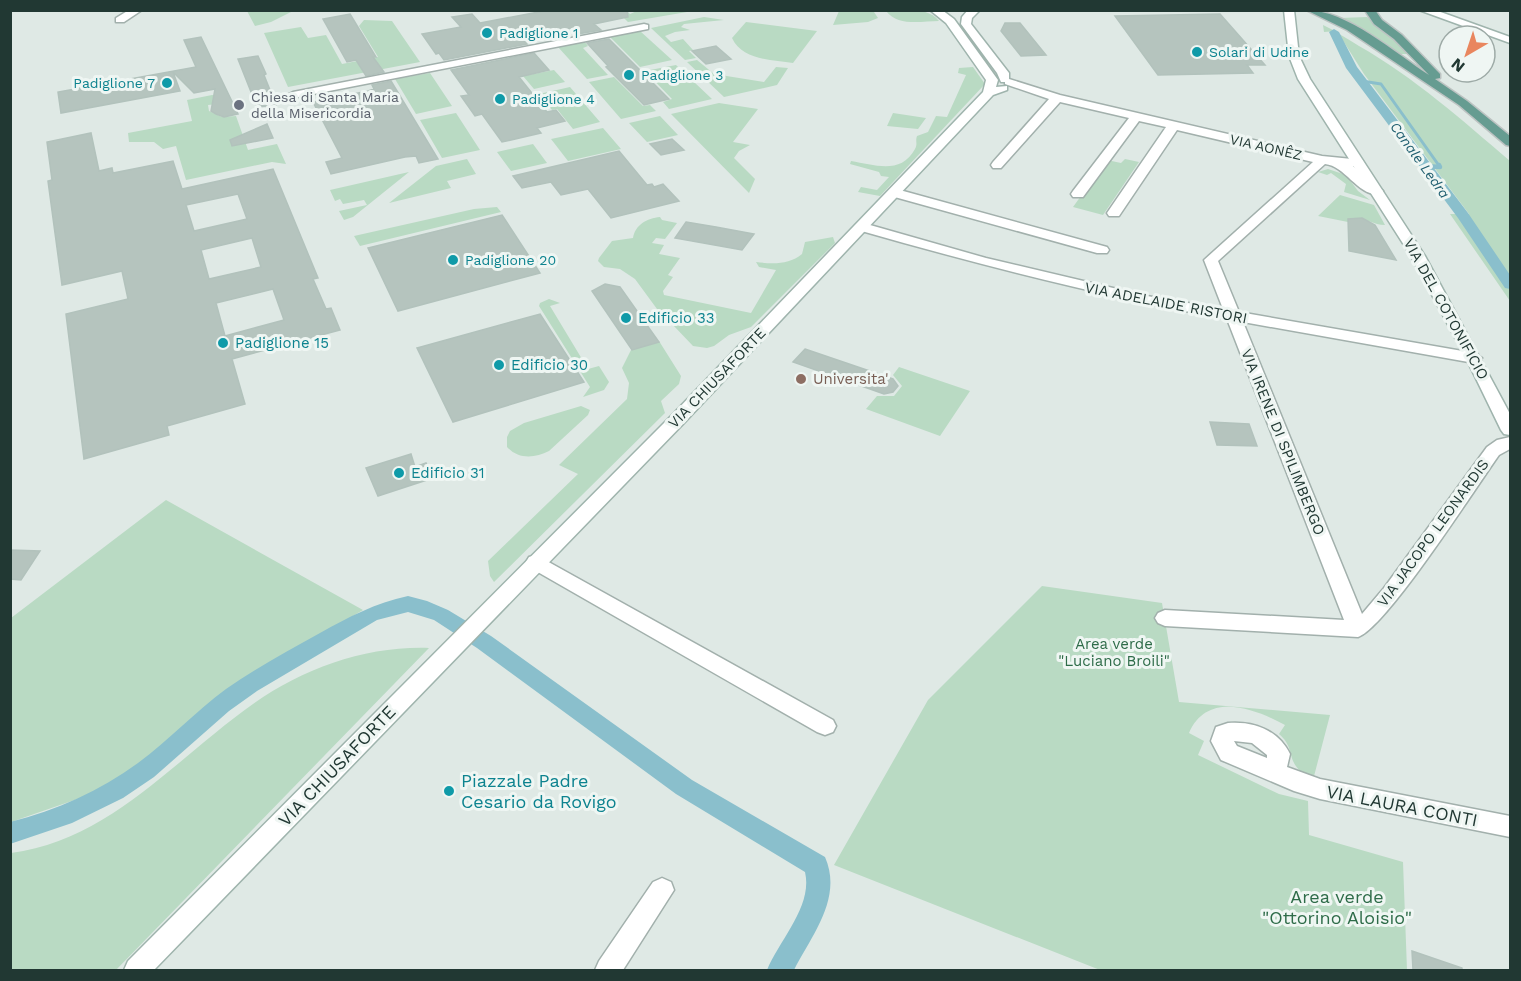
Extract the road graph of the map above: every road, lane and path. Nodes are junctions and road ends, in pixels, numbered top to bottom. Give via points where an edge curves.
1 (136, 10) edge
2 (936, 10) edge
3 (975, 10) edge
4 (1311, 10) edge
5 (1424, 10) edge
6 (1293, 12) edge
7 (1370, 12) edge
8 (1347, 15) dead end
9 (120, 20) dead end
10 (645, 27) dead end
11 (535, 35) dead end
12 (1510, 41) edge
13 (545, 46) junction
14 (986, 50) junction
15 (971, 51) junction
16 (1415, 54) junction
17 (1391, 55) junction
18 (1000, 85) junction
19 (293, 95) dead end
20 (1057, 98) junction
21 (1463, 103) junction
22 (1137, 116) junction
23 (1174, 125) junction
24 (1510, 142) edge
25 (1325, 160) junction
26 (1358, 164) junction
27 (997, 165) dead end
28 (1376, 191) junction
29 (896, 193) junction
30 (1078, 194) dead end
31 (1114, 213) dead end
32 (863, 228) junction
33 (1102, 250) dead end
34 (1233, 316) junction
35 (1474, 358) junction
36 (1510, 430) edge
37 (1510, 443) edge
38 (537, 562) junction
39 (1165, 618) dead end
40 (1358, 629) junction
41 (825, 726) dead end
42 (1273, 764) dead end
43 (1510, 827) edge
44 (662, 890) dead end
45 (137, 970) edge
46 (608, 970) edge

1 - 9 street
2 - 15 street via 950,21
3 - 14 street via 965,22
4 - 8 main road
4 - 17 main road via 1351,28
5 - 12 street
6 - 26 street, VIA DEL COTONIFICIO via 1298,67
7 - 16 main road
10 - 13 street
11 - 13 street
13 - 19 street
14 - 15 street
14 - 18 street via 1004,75
15 - 18 street
16 - 17 main road via 1408,58
16 - 21 main road
17 - 21 main road
18 - 20 street, VIA AONÊZ
18 - 29 street, VIA CHIUSAFORTE
20 - 22 street, VIA AONÊZ
20 - 27 street
21 - 24 main road
22 - 23 street, VIA AONÊZ
22 - 30 street
23 - 25 street, VIA AONÊZ
23 - 31 street
25 - 26 street, VIA AONÊZ
25 - 28 street, VIA DEL COTONIFICIO via 1349,168 1363,185
25 - 34 street, VIA IRENE DI SPILIMBERGO via 1211,260
26 - 28 street, VIA DEL COTONIFICIO
28 - 35 street, VIA DEL COTONIFICIO via 1418,256
29 - 32 street, VIA CHIUSAFORTE
29 - 33 street
32 - 34 street, VIA ADELAIDE RISTORI via 1069,283
32 - 38 street, VIA CHIUSAFORTE
34 - 35 street, VIA ADELAIDE RISTORI
34 - 40 street, VIA IRENE DI SPILIMBERGO
35 - 36 street, VIA DEL COTONIFICIO
37 - 40 street, VIA JACOPO LEONARDIS via 1493,451 1391,594
38 - 41 street
38 - 45 street, VIA CHIUSAFORTE
39 - 40 street
42 - 43 street, VIA LAURA CONTI via 1294,781 1335,793
44 - 46 street

